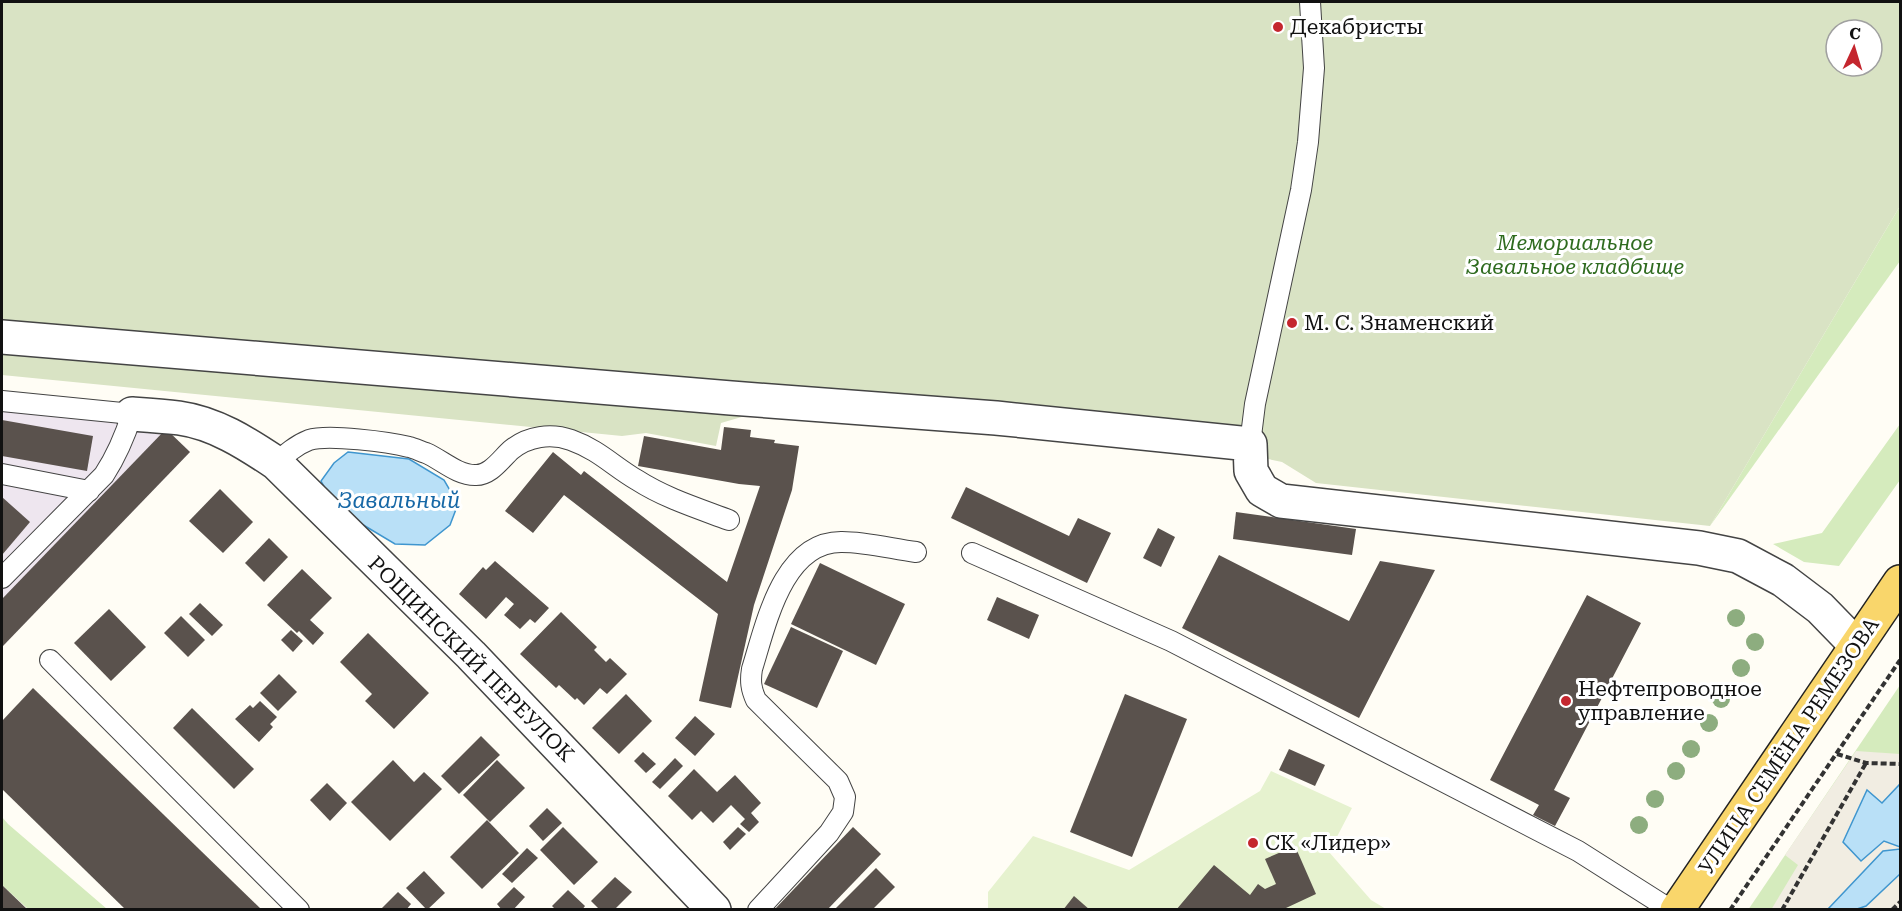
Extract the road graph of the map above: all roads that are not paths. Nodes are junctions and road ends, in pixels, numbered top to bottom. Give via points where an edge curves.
1 (1310, 2) edge
2 (2, 337) edge
3 (2, 401) edge
4 (132, 414) junction
5 (1250, 444) junction
6 (276, 463) junction
7 (2, 474) edge
8 (89, 491) junction
9 (729, 520) dead end
10 (916, 552) dead end
11 (972, 553) dead end
12 (2, 578) edge
13 (1900, 582) edge
14 (1856, 645) junction
15 (50, 660) dead end
16 (299, 909) edge
17 (714, 909) edge
18 (758, 909) edge
19 (1671, 909) edge
20 (1677, 909) edge

1 - 5 lane via 1314,68 1308,142
2 - 5 street via 996,418
3 - 4 lane
4 - 6 street, РОЩИНСКИЙ ПЕРЕУЛОК via 181,418 213,427
4 - 8 lane via 116,457
5 - 14 street via 1251,471 1262,490 1281,501 1699,548 1738,556 1783,580 1820,608
6 - 9 lane via 310,440 333,437 410,447 463,474 478,476 526,440 546,436 597,451 663,496
6 - 17 street, РОЩИНСКИЙ ПЕРЕУЛОК via 471,655
7 - 8 lane
8 - 12 lane
10 - 18 lane via 843,542 824,544 806,553 773,600 752,669 752,691 756,700 838,781 845,797 843,812 829,833
11 - 19 lane via 1171,641 1578,851
13 - 14 main road, УЛИЦА СЕМЁНА РЕМЕЗОВА
14 - 20 main road, УЛИЦА СЕМЁНА РЕМЕЗОВА
15 - 16 lane

